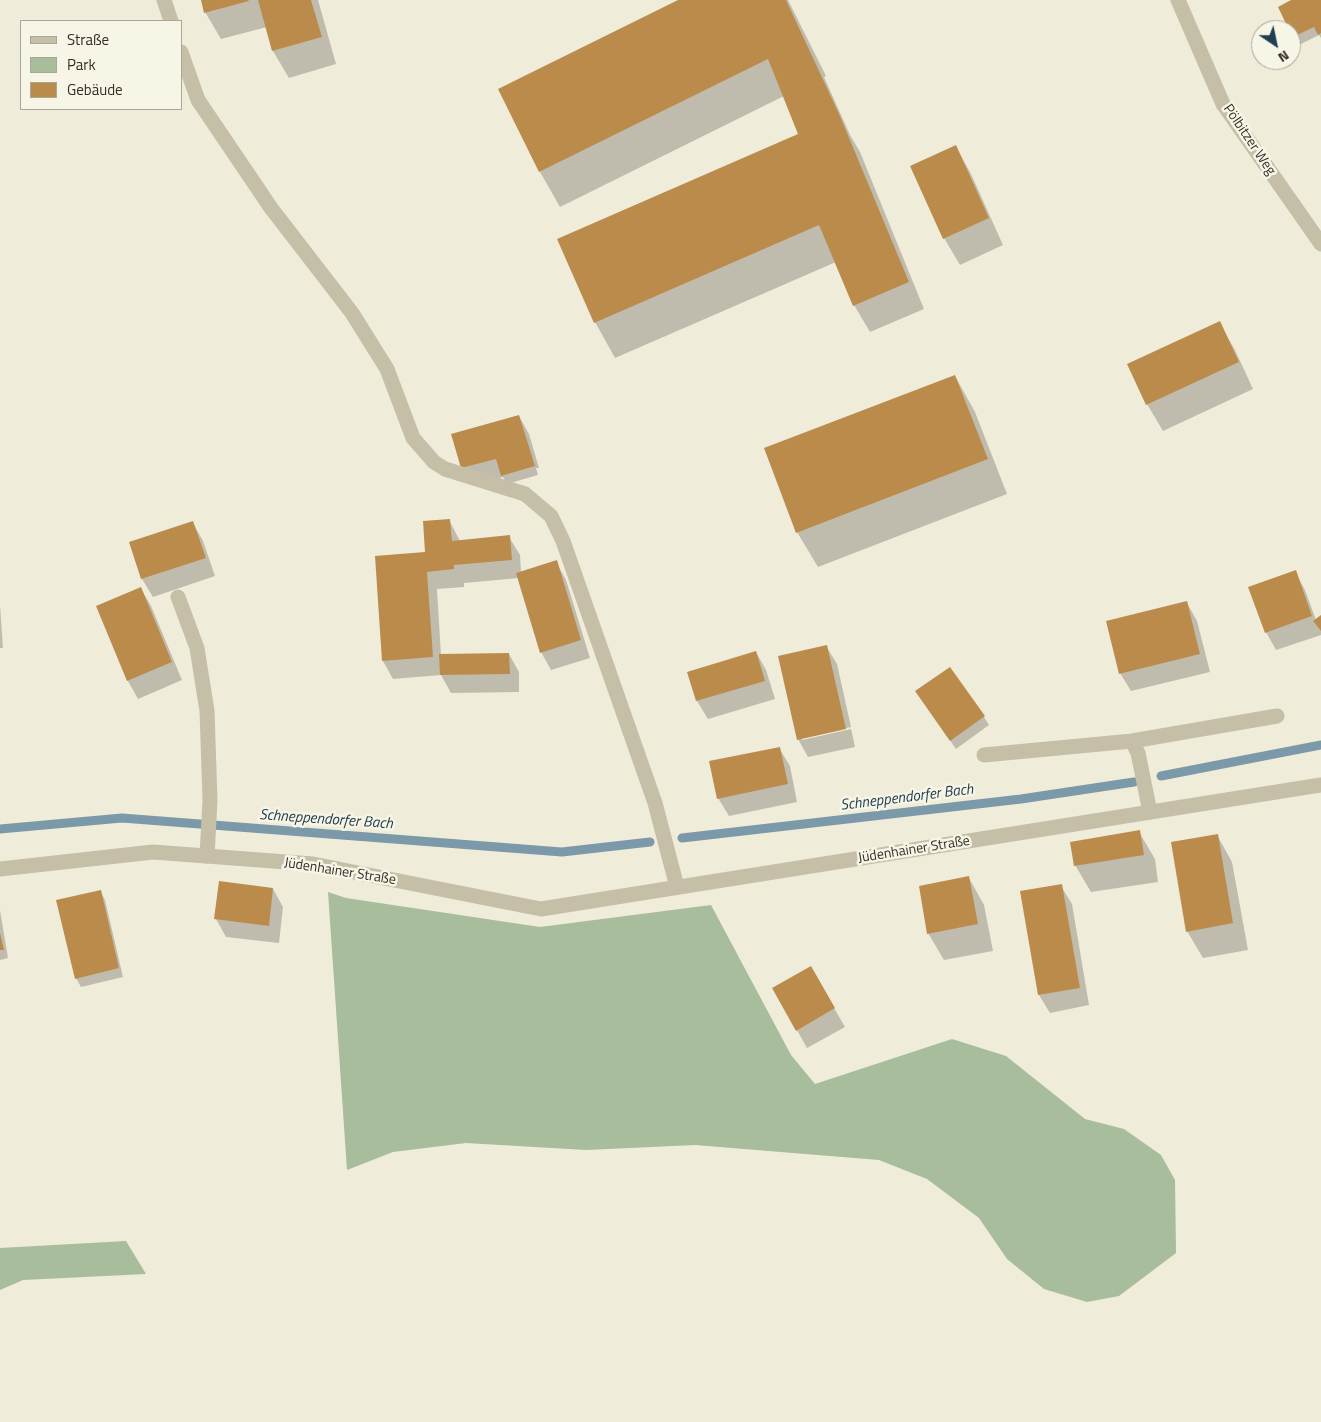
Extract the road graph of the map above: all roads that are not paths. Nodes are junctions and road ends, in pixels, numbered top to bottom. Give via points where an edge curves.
1 (164, 0) edge
2 (1178, 0) edge
3 (171, 20) edge
4 (182, 55) edge
5 (1321, 244) edge
6 (178, 597) dead end
7 (1277, 716) dead end
8 (1132, 741) junction
9 (984, 755) dead end
10 (1321, 785) edge
11 (1150, 812) junction
12 (208, 850) junction
13 (0, 869) edge
14 (677, 887) junction

1 - 3 street
2 - 5 street, Pölbitzer Weg via 1224,104
4 - 14 street via 198,100 271,208 352,313 387,369 413,438 434,462 445,469 525,494 551,516 563,541 655,803
6 - 12 street via 197,648 207,711
7 - 8 street
8 - 9 street
8 - 11 street via 1138,753
10 - 11 street, Jüdenhainer Straße
11 - 14 street, Jüdenhainer Straße
12 - 13 street, Jüdenhainer Straße via 153,852
12 - 14 street, Jüdenhainer Straße via 313,864 541,909

